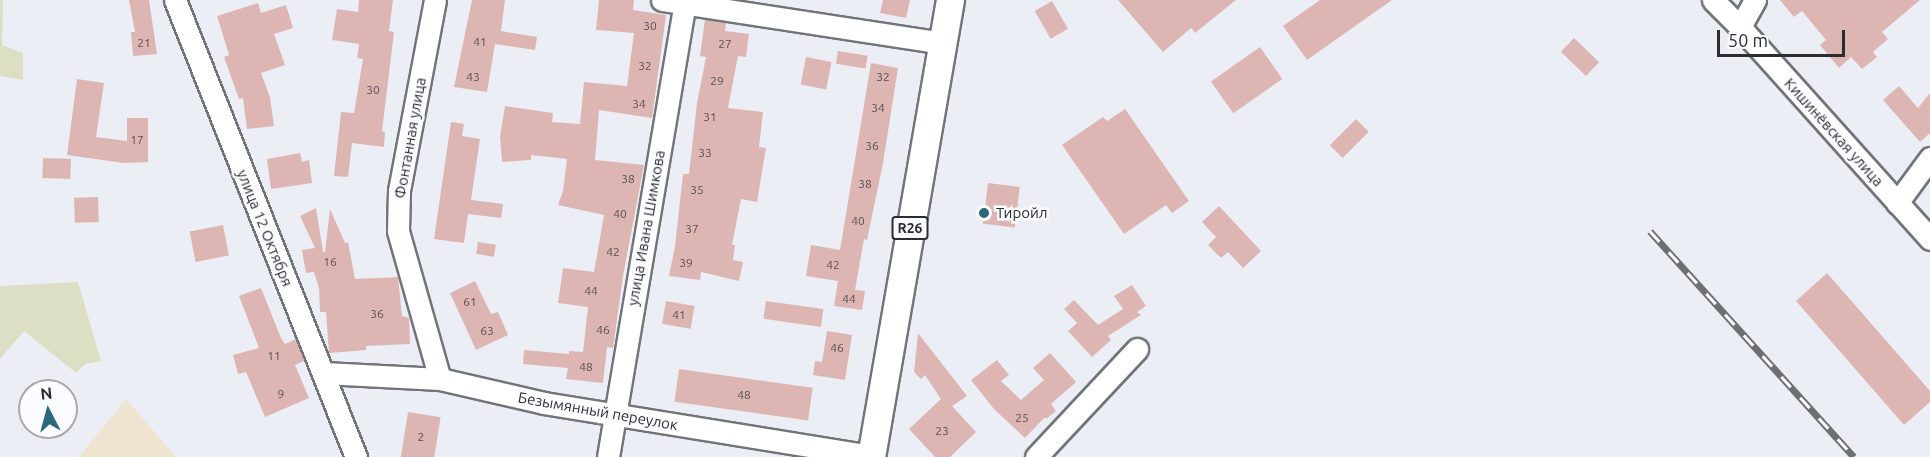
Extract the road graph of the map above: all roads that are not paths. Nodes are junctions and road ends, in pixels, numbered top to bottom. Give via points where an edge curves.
1 (175, 0) edge
2 (435, 0) edge
3 (662, 0) edge
4 (950, 0) edge
5 (1713, 0) edge
6 (1755, 0) edge
7 (685, 2) edge
8 (1740, 27) junction
9 (942, 43) junction
10 (1930, 158) edge
11 (1897, 203) junction
12 (1930, 239) edge
13 (1137, 349) dead end
14 (324, 373) junction
15 (440, 379) junction
16 (614, 414) junction
17 (356, 457) edge
18 (608, 457) edge
19 (871, 457) edge
20 (1036, 457) edge

1 - 14 street, улица 12 Октября
2 - 15 street, Фонтанная улица via 399,190 398,231
3 - 7 street
4 - 9 main road, R26
5 - 8 street, Кишинёвская улица
6 - 8 street
7 - 9 street
7 - 16 street, улица Ивана Шимкова
8 - 11 street, Кишинёвская улица
9 - 19 main road, R26
10 - 11 street
11 - 12 street, Кишинёвская улица
13 - 20 street
14 - 15 street, Безымянный переулок
14 - 17 street, улица 12 Октября
15 - 16 street, Безымянный переулок via 544,403
16 - 18 street, улица Ивана Шимкова
16 - 19 street, Безымянный переулок

